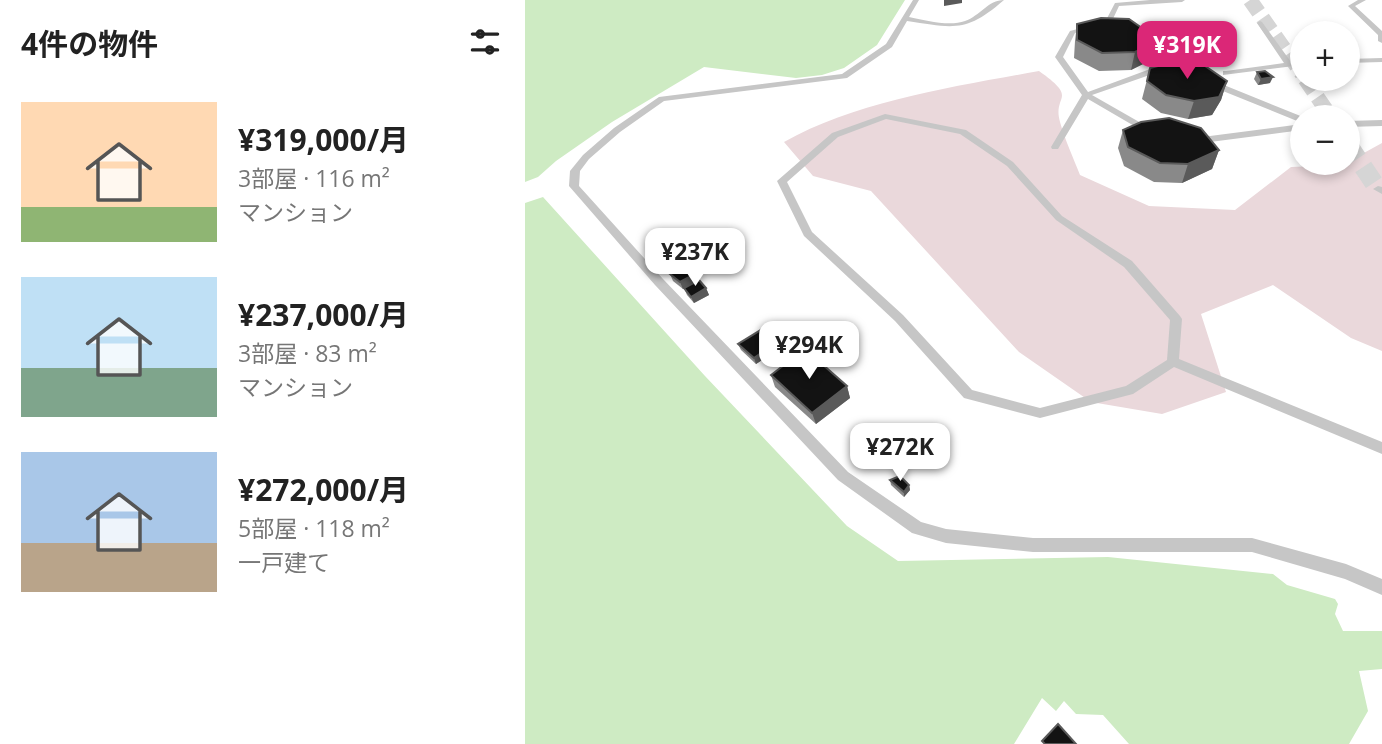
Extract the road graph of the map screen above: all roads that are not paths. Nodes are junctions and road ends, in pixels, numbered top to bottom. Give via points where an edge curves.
1 (916, 0) edge
2 (1001, 0) edge
3 (1182, 0) edge
4 (1363, 0) edge
5 (905, 19) junction
6 (1260, 23) dead end
7 (1107, 24) junction
8 (1382, 41) edge
9 (1382, 60) edge
10 (1360, 61) edge
11 (1289, 63) joint
12 (1168, 66) junction
13 (1226, 73) dead end
14 (1193, 76) edge
15 (1206, 82) edge
16 (1086, 95) junction
17 (1290, 115) edge
18 (1382, 123) edge
19 (1360, 124) edge
20 (1163, 129) edge
21 (1290, 129) edge
22 (1186, 134) edge
23 (1055, 147) dead end
24 (1173, 362) junction
25 (1382, 448) edge
26 (1382, 587) edge

1 - 5 lane
2 - 5 lane via 967,23
3 - 7 lane via 1117,4
4 - 8 lane via 1351,6 1381,34
5 - 26 lane via 889,45 844,76 663,99 586,157 575,171 574,186 843,476 917,528 946,536 1033,545 1252,545
6 - 11 lane
7 - 12 lane via 1146,40
7 - 16 lane via 1072,32 1059,57
9 - 10 lane
11 - 13 lane
12 - 14 lane
12 - 16 lane
15 - 17 lane
16 - 20 lane via 1139,124
16 - 23 lane
18 - 19 lane
21 - 22 lane via 1210,139
24 - 24 lane via 1129,390 1040,413 968,394 899,318 808,234 782,181 835,135 885,116 963,132 1010,164 1059,218 1128,264 1176,319
24 - 25 lane

